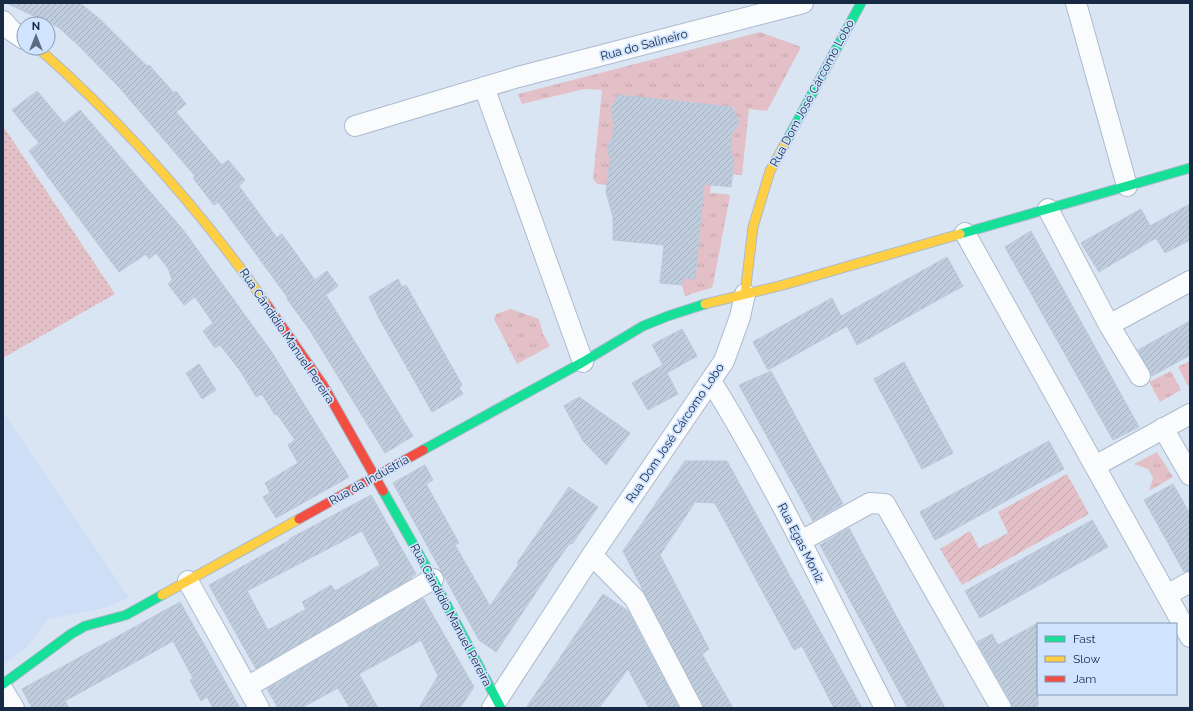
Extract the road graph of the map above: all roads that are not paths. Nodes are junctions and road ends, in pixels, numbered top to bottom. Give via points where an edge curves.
1 (803, 3) edge
2 (861, 3) edge
3 (1076, 3) edge
4 (3, 21) edge
5 (16, 34) edge
6 (47, 56) edge
7 (484, 87) junction
8 (355, 126) dead end
9 (1190, 168) edge
10 (1128, 186) junction
11 (1048, 209) junction
12 (965, 233) junction
13 (1190, 280) edge
14 (745, 294) junction
15 (1109, 326) junction
16 (583, 362) junction
17 (1140, 376) dead end
18 (711, 381) junction
19 (1190, 414) edge
20 (1163, 428) junction
21 (1095, 466) junction
22 (1190, 475) edge
23 (375, 477) junction
24 (801, 541) junction
25 (592, 555) junction
26 (433, 579) junction
27 (188, 581) junction
28 (1190, 582) edge
29 (1167, 595) junction
30 (1190, 637) edge
31 (3, 684) edge
32 (247, 687) junction
33 (3, 690) edge
34 (497, 705) edge
35 (14, 708) edge
36 (259, 708) edge
37 (692, 708) edge
38 (885, 708) edge
39 (1001, 708) edge

1 - 7 street, Rua do Salineiro
2 - 14 street, Rua Dom José Cárcomo Lobo via 770,171 753,227
3 - 10 street
4 - 5 street
6 - 23 street, Rua Cândidio Manuel Pereira via 128,134 231,254 323,385
7 - 8 street, Rua do Salineiro
7 - 16 street
9 - 10 street, Rua da Indústria
10 - 11 street, Rua da Indústria
11 - 12 street, Rua da Indústria
11 - 15 street
12 - 14 street, Rua da Indústria via 783,286
12 - 21 street
13 - 15 street
14 - 16 street, Rua da Indústria via 666,316
14 - 18 street, Rua Dom José Cárcomo Lobo via 733,341
15 - 17 street
16 - 23 street, Rua da Indústria
18 - 24 street, Rua Egas Moniz
18 - 25 street, Rua Dom José Cárcomo Lobo
19 - 20 street
20 - 21 street
20 - 22 street
21 - 29 street
23 - 26 street, Rua Cândidio Manuel Pereira
23 - 27 street, Rua da Indústria
24 - 38 street, Rua Egas Moniz
24 - 39 street via 870,503 885,504
25 - 34 street, Rua Dom José Cárcomo Lobo
25 - 37 street via 635,599
26 - 32 street
26 - 34 street, Rua Cândidio Manuel Pereira
27 - 31 street, Rua da Indústria via 126,615 85,626 70,634
27 - 32 street
28 - 29 street
29 - 30 street
32 - 36 street
33 - 35 street

